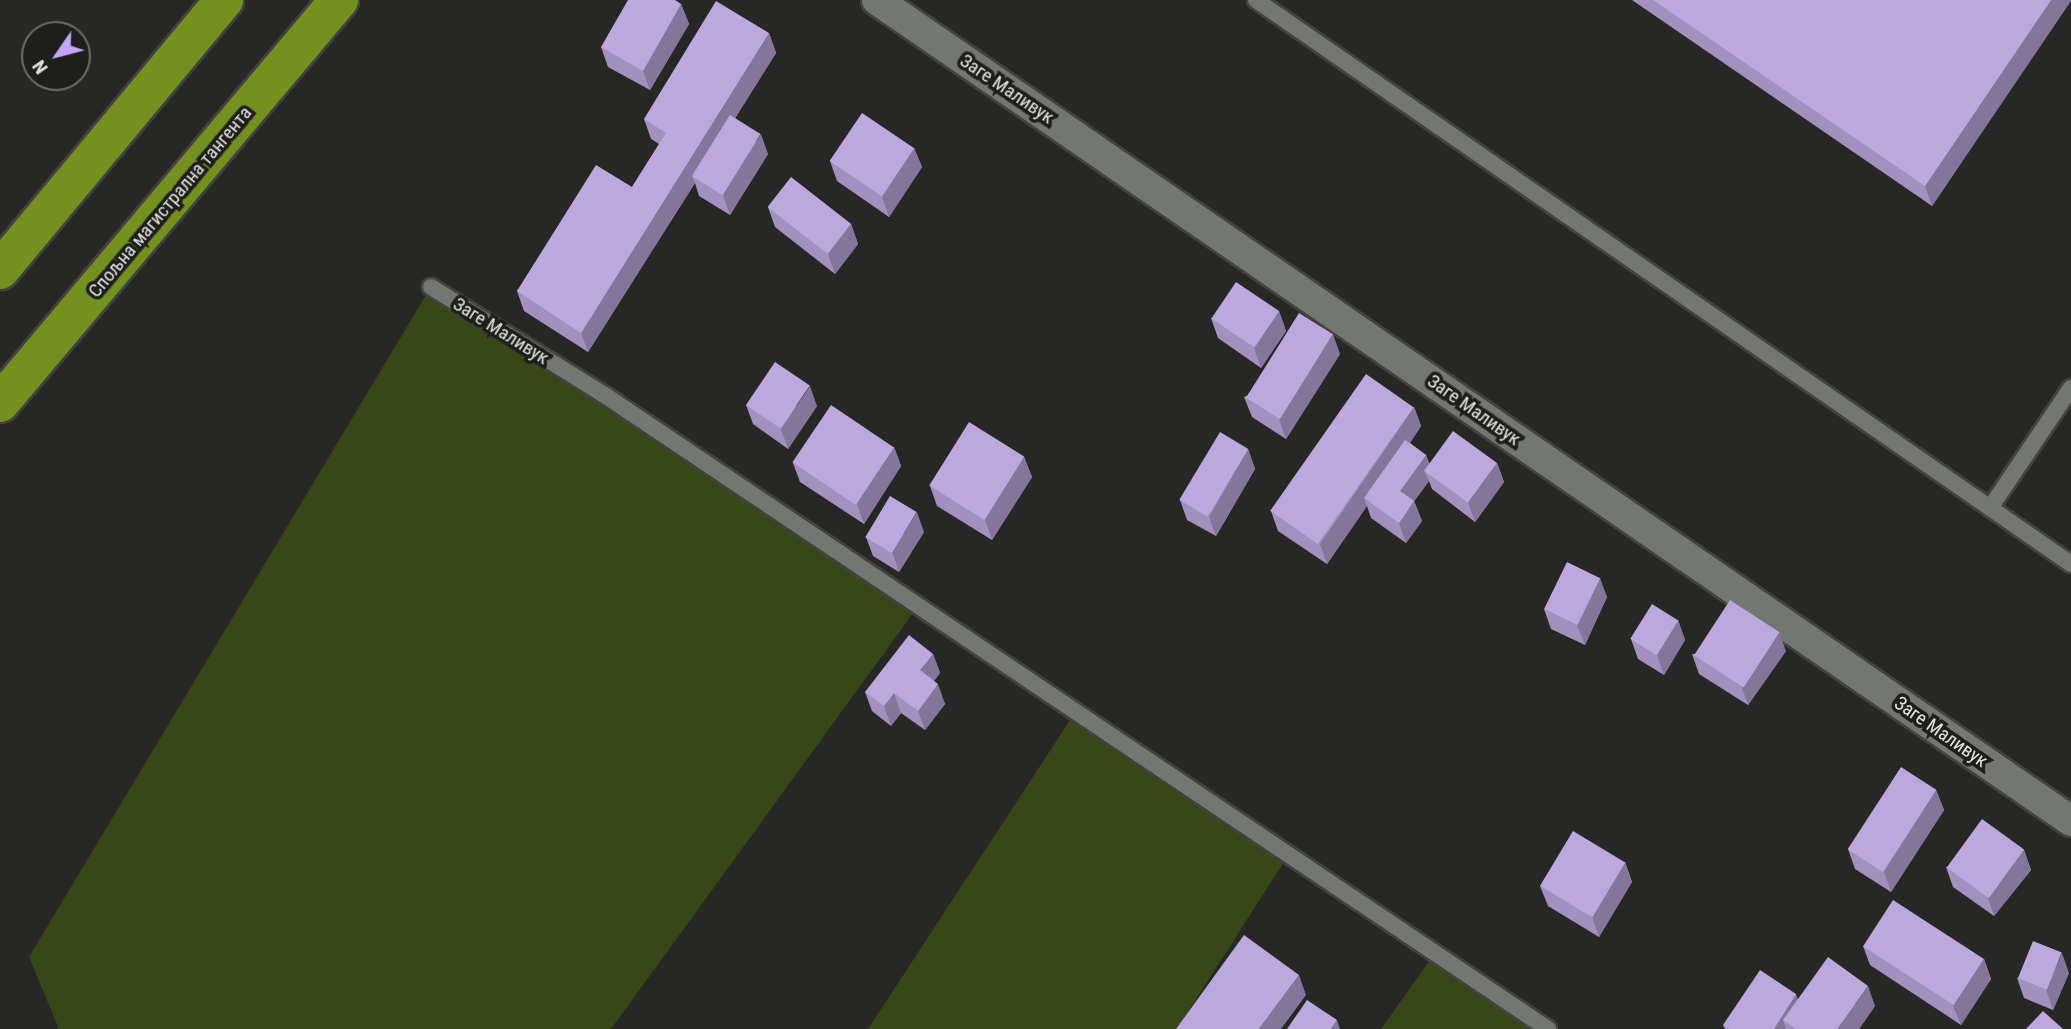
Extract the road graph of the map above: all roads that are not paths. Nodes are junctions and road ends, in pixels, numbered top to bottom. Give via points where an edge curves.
1 (224, 0) edge
2 (339, 0) edge
3 (877, 0) edge
4 (1256, 0) edge
5 (0, 270) edge
6 (431, 287) dead end
7 (2071, 388) edge
8 (0, 403) edge
9 (1990, 508) junction
10 (2071, 564) edge
11 (2071, 821) edge
12 (1548, 1029) edge

1 - 5 highway
2 - 8 highway, Спољна магистрална тангента
3 - 11 street, Заге Маливук
4 - 9 lane
6 - 12 lane, Заге Маливук via 606,396
7 - 9 lane
9 - 10 lane

